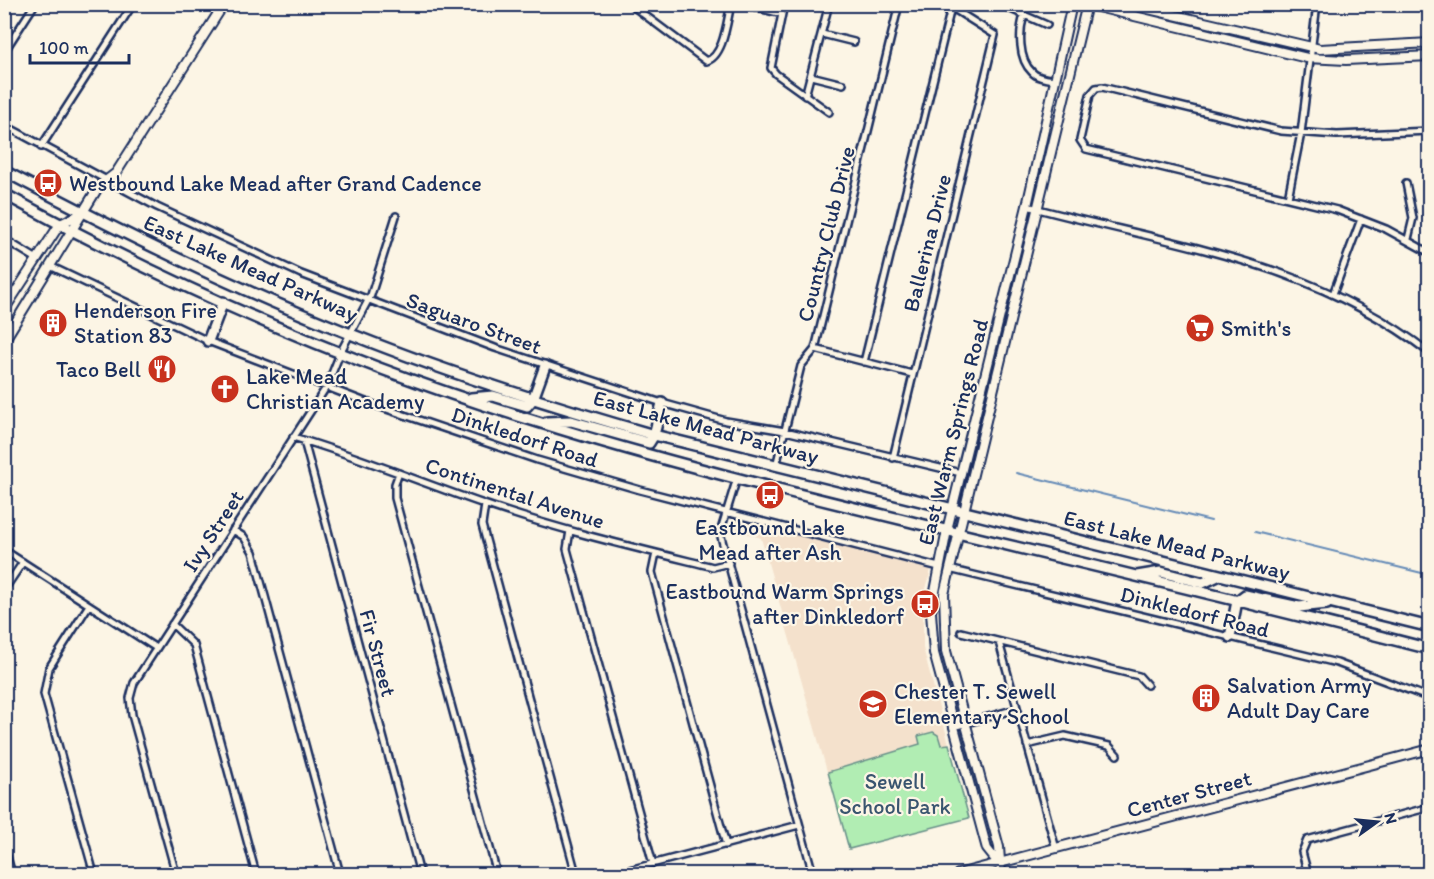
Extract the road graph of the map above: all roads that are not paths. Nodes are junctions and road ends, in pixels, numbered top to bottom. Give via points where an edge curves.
1 (35, 4) edge
2 (133, 4) edge
3 (224, 4) edge
4 (630, 4) edge
5 (731, 4) edge
6 (742, 4) edge
7 (784, 4) edge
8 (829, 4) edge
9 (899, 4) edge
10 (999, 4) edge
11 (1072, 4) edge
12 (1127, 4) edge
13 (1317, 4) edge
14 (1087, 5) edge
15 (948, 6) edge
16 (782, 14) junction
17 (1024, 15) junction
18 (1047, 25) dead end
19 (822, 34) junction
20 (854, 42) dead end
21 (1430, 43) edge
22 (1311, 47) junction
23 (4, 52) edge
24 (1430, 56) edge
25 (1310, 58) junction
26 (811, 76) junction
27 (1055, 80) junction
28 (843, 84) dead end
29 (805, 96) junction
30 (829, 112) dead end
31 (4, 125) edge
32 (1430, 131) edge
33 (1301, 133) junction
34 (41, 147) junction
35 (4, 171) edge
36 (106, 181) junction
37 (1406, 183) dead end
38 (4, 194) edge
39 (1288, 198) junction
40 (1027, 206) junction
41 (1039, 209) junction
42 (82, 213) junction
43 (396, 216) dead end
44 (1361, 219) junction
45 (60, 224) junction
46 (72, 230) junction
47 (4, 239) edge
48 (1408, 240) junction
49 (1430, 253) edge
50 (37, 259) junction
51 (50, 266) junction
52 (1333, 294) junction
53 (366, 301) junction
54 (223, 303) junction
55 (4, 310) edge
56 (999, 319) junction
57 (1012, 322) junction
58 (352, 335) junction
59 (5, 340) edge
60 (208, 341) junction
61 (814, 350) junction
62 (341, 351) junction
63 (1430, 353) edge
64 (864, 362) junction
65 (545, 366) junction
66 (912, 374) junction
67 (327, 386) junction
68 (466, 398) junction
69 (533, 399) junction
70 (662, 403) junction
71 (535, 422) junction
72 (785, 431) junction
73 (654, 435) junction
74 (293, 437) junction
75 (304, 441) junction
76 (893, 458) junction
77 (776, 466) junction
78 (399, 473) junction
79 (961, 473) junction
80 (737, 478) junction
81 (485, 505) junction
82 (952, 510) junction
83 (726, 513) junction
84 (965, 513) junction
85 (233, 530) junction
86 (947, 530) junction
87 (570, 531) junction
88 (959, 533) junction
89 (4, 550) edge
90 (656, 553) junction
91 (23, 562) junction
92 (729, 563) junction
93 (939, 567) junction
94 (949, 570) junction
95 (1218, 576) junction
96 (1132, 577) junction
97 (4, 590) edge
98 (1237, 601) junction
99 (1332, 603) junction
100 (89, 605) junction
101 (172, 624) junction
102 (1430, 627) edge
103 (961, 632) dead end
104 (1230, 637) junction
105 (999, 642) junction
106 (156, 648) junction
107 (1430, 649) edge
108 (1148, 685) dead end
109 (1430, 698) edge
110 (1016, 709) junction
111 (965, 724) junction
112 (953, 727) junction
113 (1027, 746) junction
114 (1430, 749) edge
115 (1116, 755) dead end
116 (1430, 807) edge
117 (799, 825) junction
118 (726, 845) junction
119 (4, 846) edge
120 (1056, 849) junction
121 (653, 864) junction
122 (999, 864) junction
123 (12, 874) edge
124 (94, 874) edge
125 (176, 874) edge
126 (256, 874) edge
127 (340, 874) edge
128 (420, 874) edge
129 (497, 874) edge
130 (576, 874) edge
131 (615, 874) edge
132 (813, 874) edge
133 (958, 874) edge
134 (1001, 874) edge
135 (1308, 874) edge

1 - 23 street
2 - 34 street
3 - 36 main road via 141,136
4 - 5 street via 700,58 711,60 718,52
6 - 16 street
7 - 16 street
8 - 19 street
9 - 61 street, Country Club Drive
10 - 17 street
11 - 27 main road, East Warm Springs Road
12 - 22 main road
13 - 22 street
14 - 25 main road
14 - 41 main road, East Warm Springs Road
15 - 64 street
15 - 66 street, Ballerina Drive via 995,35
16 - 29 street via 771,68
17 - 18 street
17 - 27 street via 1019,34 1028,67 1037,76
19 - 20 street
19 - 26 street
21 - 22 main road via 1349,49
22 - 25 street
24 - 25 main road
25 - 33 street
26 - 28 street
26 - 29 street
27 - 40 main road, East Warm Springs Road
29 - 30 street
31 - 34 street, Saguaro Street
32 - 33 street
33 - 39 street
33 - 39 street via 1096,88 1090,95 1080,140 1086,149
34 - 36 street, Saguaro Street
35 - 42 main road, East Lake Mead Parkway
36 - 42 main road
36 - 53 street, Saguaro Street via 270,260
37 - 48 street via 1413,218
38 - 45 main road, East Lake Mead Parkway
39 - 44 street
40 - 41 street
40 - 56 main road, East Warm Springs Road
41 - 52 street via 1247,260
41 - 57 main road, East Warm Springs Road
42 - 45 main road
42 - 46 main road
42 - 58 main road, East Lake Mead Parkway via 192,266
43 - 53 street, Ivy Street
44 - 48 street
44 - 52 street
45 - 46 main road, East Lake Mead Parkway
45 - 50 main road
46 - 51 main road
46 - 54 main road, East Lake Mead Parkway
47 - 50 street
48 - 49 street
50 - 55 main road
51 - 59 main road
51 - 60 street, Dinkledorf Road
52 - 63 street via 1376,315
53 - 58 street, Ivy Street
53 - 65 street, Saguaro Street
54 - 60 main road
54 - 62 main road, East Lake Mead Parkway
56 - 57 main road
56 - 79 main road, East Warm Springs Road
57 - 84 main road, East Warm Springs Road
58 - 62 street, Ivy Street
58 - 69 main road, East Lake Mead Parkway
60 - 67 street, Dinkledorf Road
61 - 64 street
61 - 72 street, Country Club Drive via 801,366
62 - 67 street, Ivy Street
62 - 68 main road, East Lake Mead Parkway
64 - 66 street
65 - 69 main road
65 - 70 street, Saguaro Street
66 - 76 street, Ballerina Drive
67 - 74 street, Ivy Street
67 - 83 street, Dinkledorf Road via 537,460
68 - 69 main road via 493,396 527,406
68 - 71 main road, East Lake Mead Parkway
69 - 73 main road, East Lake Mead Parkway
70 - 72 street, Saguaro Street via 726,421
70 - 73 main road
71 - 73 main road via 571,422 644,443
71 - 80 main road, East Lake Mead Parkway
72 - 76 street, Saguaro Street
72 - 77 street, Country Club Drive
73 - 77 main road, East Lake Mead Parkway
74 - 75 street, Continental Avenue
74 - 85 street, Ivy Street
75 - 78 street, Continental Avenue
75 - 128 street, Fir Street
76 - 79 street, Saguaro Street
77 - 82 main road, East Lake Mead Parkway
78 - 81 street, Continental Avenue
78 - 129 street via 395,498
79 - 82 main road, East Warm Springs Road
80 - 83 street
80 - 86 main road, East Lake Mead Parkway
81 - 87 street, Continental Avenue
81 - 130 street via 482,525
82 - 84 main road, East Lake Mead Parkway
82 - 86 main road, East Warm Springs Road
83 - 92 street via 720,533
83 - 93 street, Dinkledorf Road
84 - 88 main road, East Warm Springs Road
84 - 95 main road, East Lake Mead Parkway
85 - 101 street, Ivy Street
85 - 127 street via 244,537 253,552
86 - 88 main road, East Lake Mead Parkway
86 - 93 main road, East Warm Springs Road
87 - 90 street, Continental Avenue
87 - 121 street via 567,549
88 - 94 main road, East Warm Springs Road
88 - 96 main road, East Lake Mead Parkway
89 - 91 street
90 - 92 street, Continental Avenue via 713,567
90 - 118 street via 652,572
91 - 97 street
91 - 100 street
92 - 117 street
93 - 112 main road, East Warm Springs Road via 930,612 931,633
94 - 104 street, Dinkledorf Road
94 - 111 main road, East Warm Springs Road via 943,632
95 - 96 main road via 1203,583 1161,572
95 - 99 main road, East Lake Mead Parkway
96 - 98 main road, East Lake Mead Parkway
98 - 99 main road via 1245,595 1299,607
98 - 104 main road
98 - 107 main road, East Lake Mead Parkway
99 - 102 main road, East Lake Mead Parkway
100 - 106 street
100 - 124 street via 49,668 44,694
101 - 106 street, Ivy Street
101 - 126 street via 194,645
103 - 105 street
104 - 109 street, Dinkledorf Road via 1337,663
105 - 108 street via 1139,676
105 - 110 street
106 - 125 street, Ivy Street via 134,683 130,698
110 - 111 street
110 - 113 street
111 - 112 street
111 - 122 main road, East Warm Springs Road via 999,847
112 - 122 main road, East Warm Springs Road via 987,849
113 - 115 street via 1065,736 1109,746
113 - 120 street
114 - 120 main road, Center Street
116 - 135 street via 1304,843 1302,852
117 - 118 street
117 - 132 street
118 - 121 street
119 - 123 street
120 - 122 main road, Center Street
121 - 131 street
122 - 133 main road, Center Street
122 - 134 main road, East Warm Springs Road

